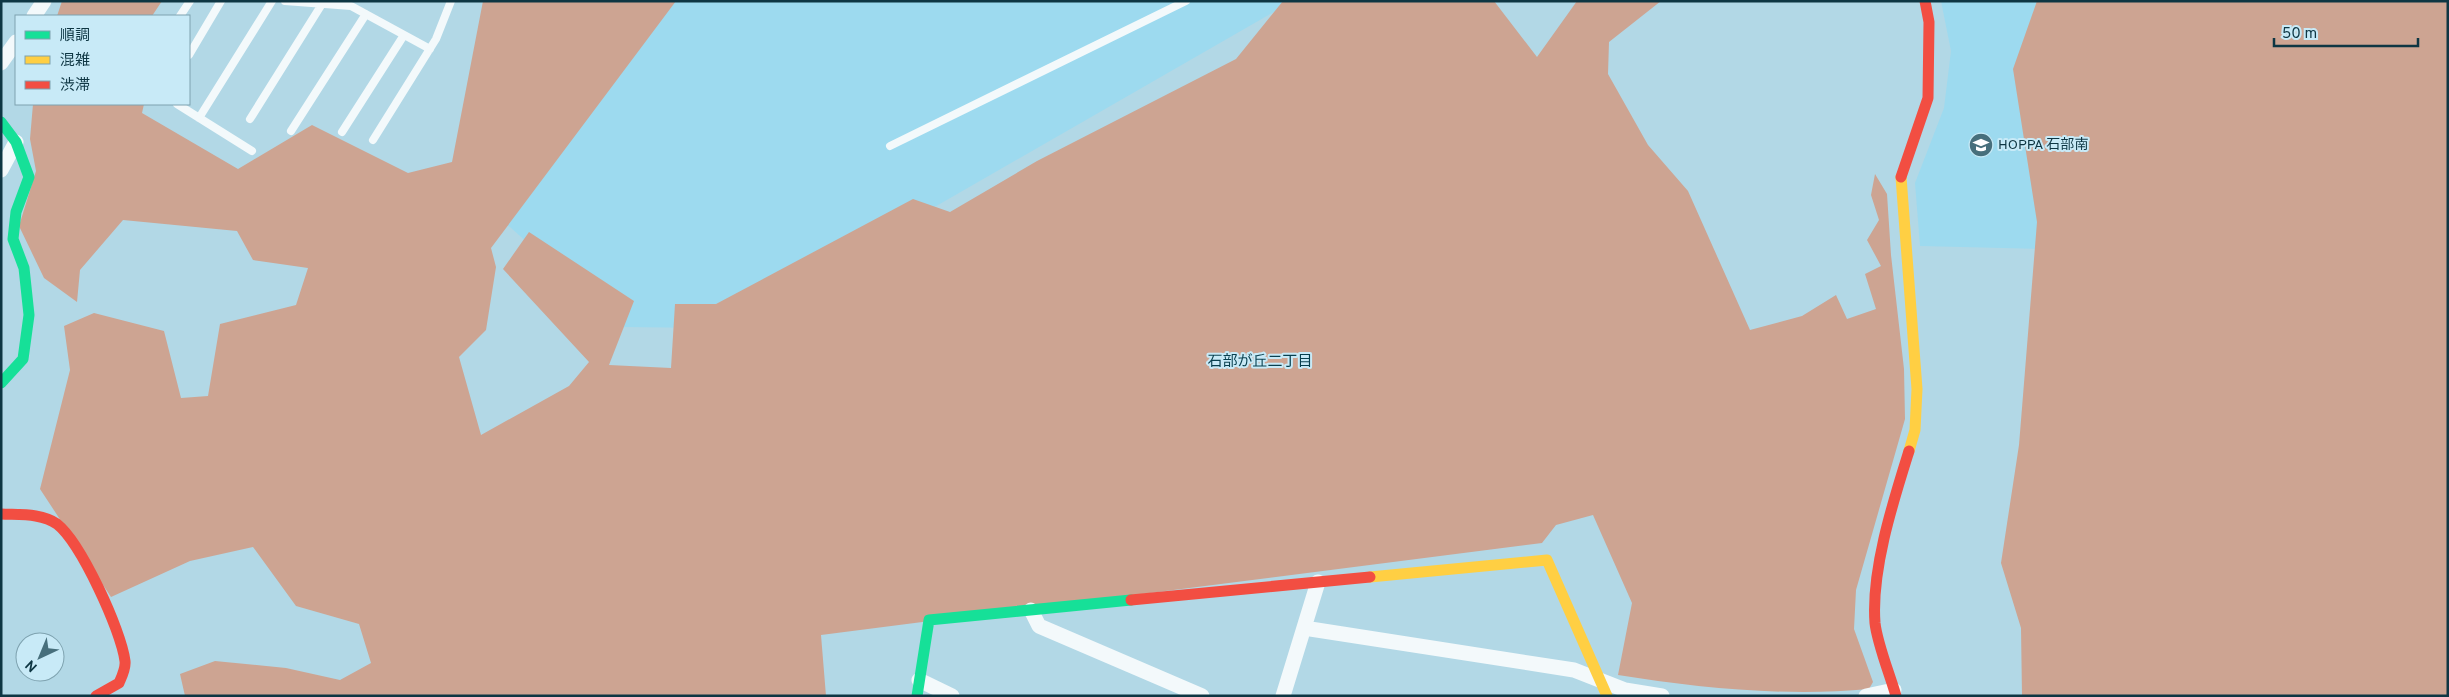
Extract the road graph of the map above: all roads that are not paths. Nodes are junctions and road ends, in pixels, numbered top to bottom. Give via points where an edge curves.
1 (44, 1) edge
2 (190, 1) edge
3 (221, 1) edge
4 (272, 1) edge
5 (285, 1) edge
6 (451, 1) edge
7 (1186, 1) edge
8 (1925, 1) edge
9 (322, 4) junction
10 (366, 14) junction
11 (35, 15) edge
12 (181, 15) edge
13 (404, 35) junction
14 (15, 43) edge
15 (430, 48) junction
16 (190, 53) edge
17 (1, 63) edge
18 (179, 105) edge
19 (199, 118) junction
20 (250, 119) dead end
21 (1, 122) edge
22 (291, 131) dead end
23 (342, 132) dead end
24 (373, 140) dead end
25 (16, 142) junction
26 (890, 146) dead end
27 (252, 151) dead end
28 (1, 170) edge
29 (1, 383) edge
30 (1, 514) edge
31 (1318, 582) junction
32 (1030, 610) junction
33 (1304, 628) junction
34 (919, 680) junction
35 (1600, 680) junction
36 (1895, 693) edge
37 (96, 696) edge
38 (917, 696) edge
39 (952, 696) edge
40 (1202, 696) edge
41 (1283, 696) edge
42 (1607, 696) edge
43 (1662, 696) edge
44 (1866, 696) edge

1 - 11 street
2 - 12 lane
3 - 16 lane
4 - 19 lane
5 - 9 lane
6 - 15 lane
7 - 26 lane
8 - 36 street via 1929,22 1928,98 1901,178 1917,389 1916,430 1894,503 1876,585 1875,624
9 - 10 lane via 351,6
9 - 20 lane
10 - 13 lane
10 - 22 lane
13 - 15 lane
13 - 23 lane
14 - 17 street
15 - 24 lane
18 - 19 lane
19 - 27 lane
21 - 25 street
25 - 28 street
25 - 29 street via 29,177 16,212 12,239 24,268 29,315 23,359
30 - 37 street via 41,516 58,525 76,548 110,611 126,663 119,683
31 - 32 street
31 - 33 street
31 - 35 street via 1547,560
32 - 34 street via 929,620
32 - 40 street via 1038,626
33 - 35 street via 1574,670
33 - 41 street
34 - 38 street
34 - 39 street
35 - 42 street
35 - 43 street via 1625,690
36 - 44 street

